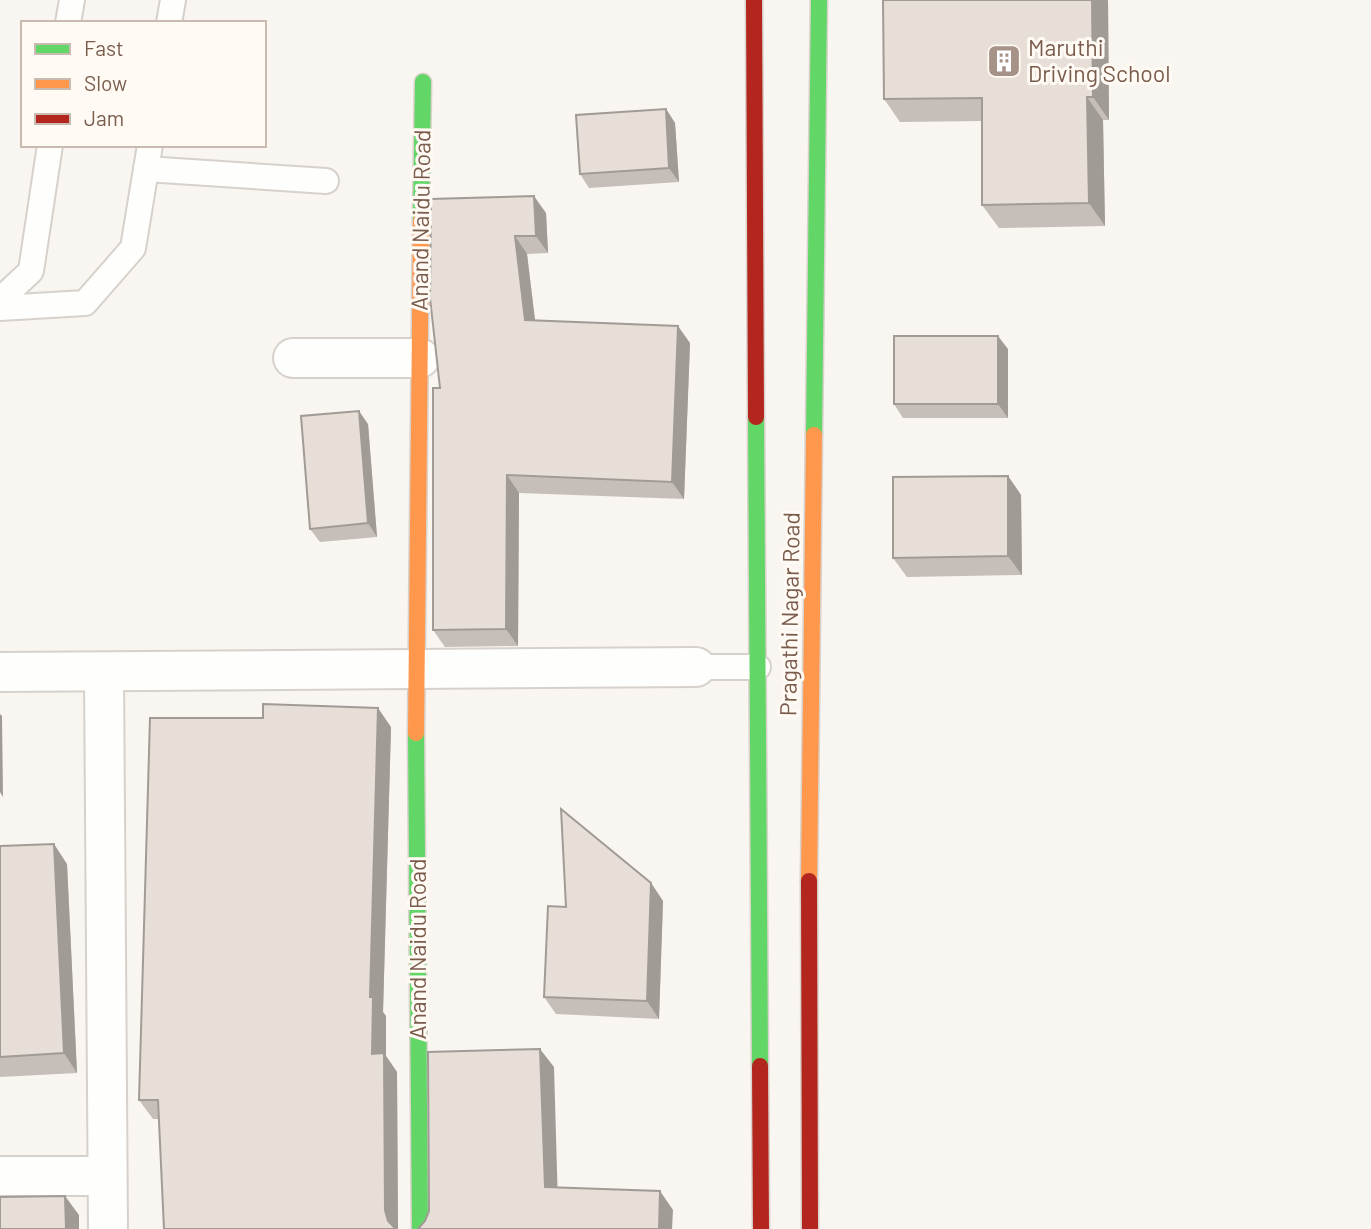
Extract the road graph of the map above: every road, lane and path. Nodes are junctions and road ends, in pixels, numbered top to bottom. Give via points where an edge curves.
1 (72, 0) edge
2 (173, 0) edge
3 (754, 0) edge
4 (819, 0) edge
5 (68, 21) edge
6 (169, 21) edge
7 (423, 82) dead end
8 (50, 147) edge
9 (148, 157) edge
10 (326, 181) dead end
11 (0, 300) edge
12 (0, 308) edge
13 (293, 358) dead end
14 (420, 358) junction
15 (696, 667) joint
16 (758, 667) junction
17 (416, 670) junction
18 (0, 672) edge
19 (104, 672) junction
20 (0, 1176) edge
21 (107, 1176) junction
22 (107, 1229) edge
23 (420, 1229) edge
24 (761, 1229) edge
25 (810, 1229) edge

1 - 5 lane
2 - 6 lane
3 - 16 main road, Pragathi Nagar Road
4 - 25 main road, Pragathi Nagar Road via 808,1019
7 - 14 main road, Anand Naidu Road
8 - 11 lane via 31,271
9 - 10 lane
9 - 12 lane via 133,248 85,303
13 - 14 street
14 - 17 main road, Anand Naidu Road
15 - 16 lane
15 - 17 street
16 - 24 main road, Pragathi Nagar Road
17 - 19 street
17 - 23 main road, Anand Naidu Road
18 - 19 street
19 - 21 street
20 - 21 street
21 - 22 street

